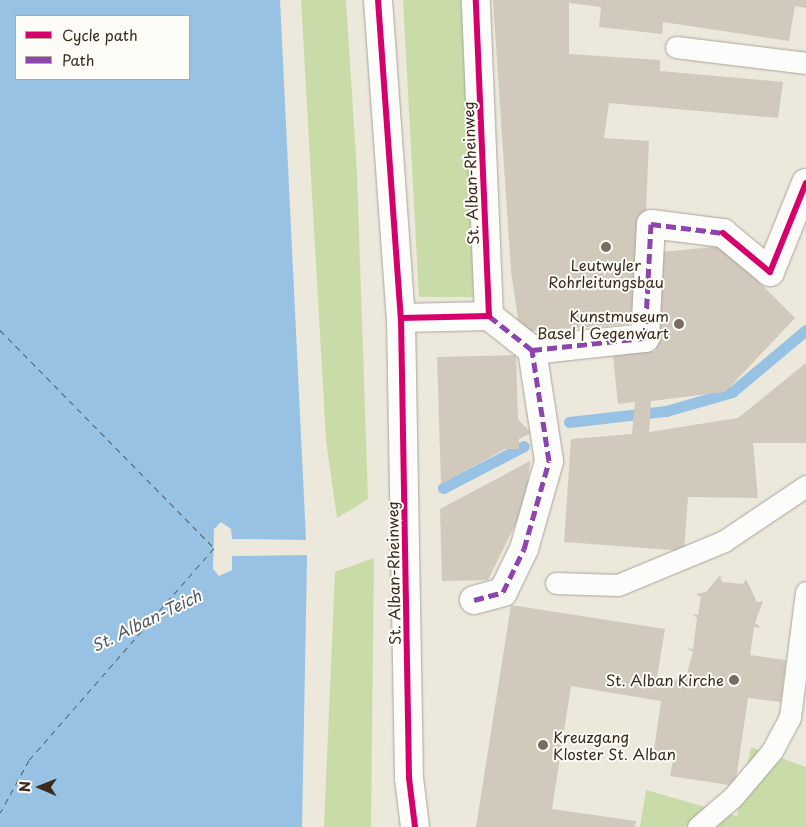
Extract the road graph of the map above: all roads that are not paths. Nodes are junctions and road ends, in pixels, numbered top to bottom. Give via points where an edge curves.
1 (378, 0) edge
2 (476, 0) edge
3 (676, 47) dead end
4 (806, 63) edge
5 (806, 183) edge
6 (489, 316) junction
7 (401, 318) junction
8 (532, 350) junction
9 (806, 486) edge
10 (556, 583) dead end
11 (806, 592) edge
12 (474, 600) dead end
13 (415, 827) edge
14 (698, 827) edge

1 - 7 street, St. Alban-Rheinweg
2 - 6 street, St. Alban-Rheinweg
3 - 4 lane
5 - 8 street via 770,272 723,232 651,224 645,338
6 - 7 street
6 - 8 street
7 - 13 street, St. Alban-Rheinweg via 409,778
8 - 12 street via 549,461 524,549 503,592
9 - 10 lane via 724,541 618,586
11 - 14 lane via 790,717 772,751 739,791

